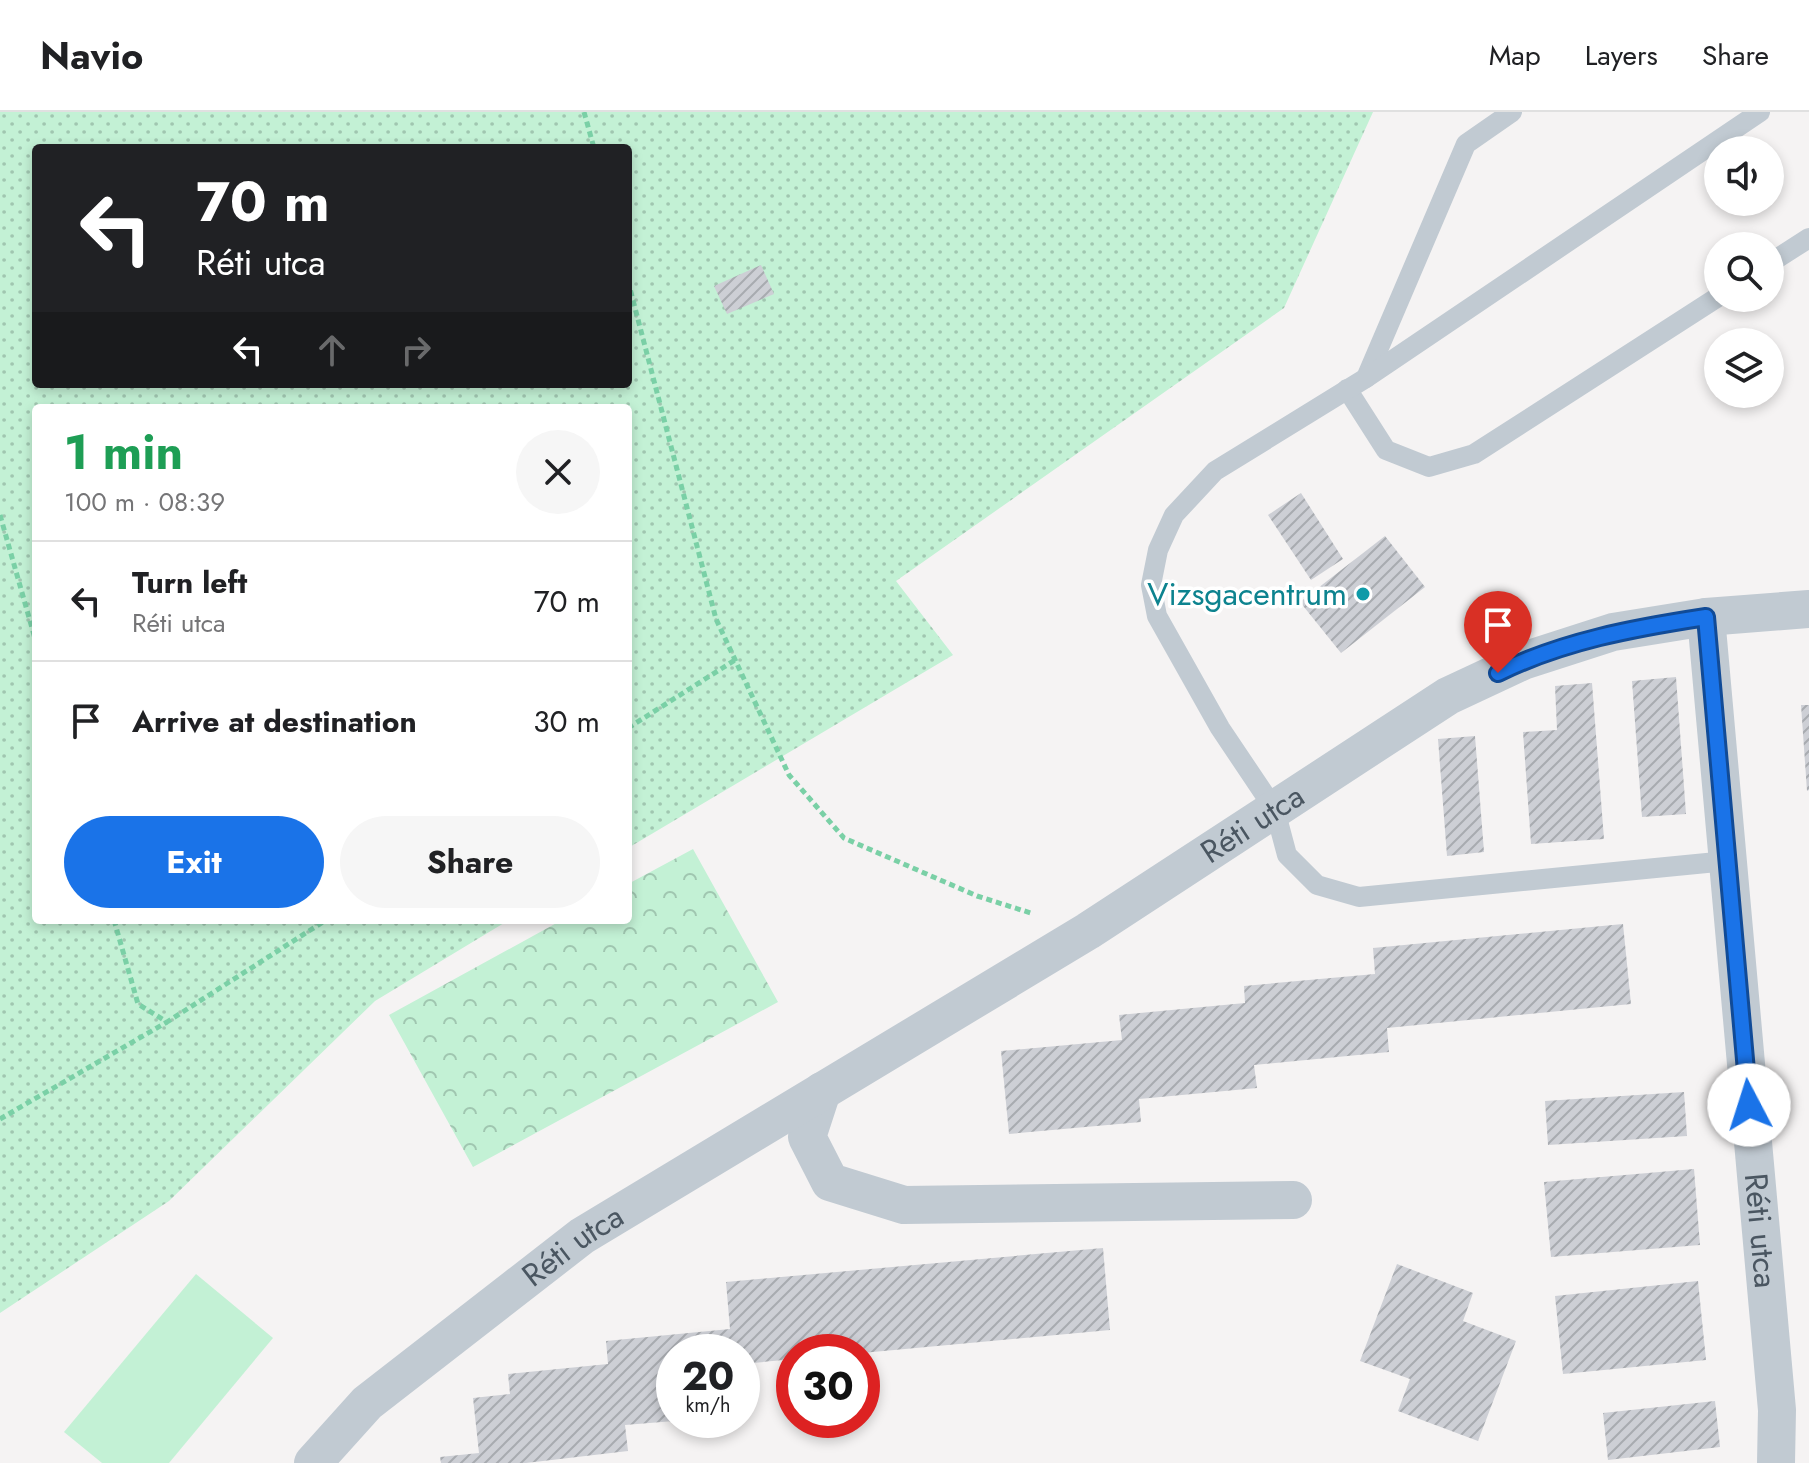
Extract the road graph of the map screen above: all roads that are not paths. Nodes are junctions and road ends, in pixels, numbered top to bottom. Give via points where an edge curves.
1 (1512, 112) edge
2 (1760, 112) edge
3 (1809, 238) edge
4 (1784, 254) edge
5 (1704, 306) edge
6 (1366, 378) junction
7 (1347, 389) junction
8 (1809, 609) edge
9 (1706, 617) junction
10 (1275, 810) junction
11 (1727, 861) junction
12 (822, 1091) junction
13 (1293, 1200) dead end
14 (346, 1446) edge
15 (313, 1463) edge
16 (1776, 1463) edge

1 - 6 lane via 1466,144
2 - 6 lane
3 - 4 lane
5 - 7 lane via 1474,454 1429,467 1386,450
6 - 7 lane
7 - 10 lane via 1215,471 1174,515 1158,550 1151,585 1157,616 1220,728
8 - 9 street, Réti utca
9 - 10 street, Réti utca via 1613,632 1523,661 1448,696
9 - 11 street, Réti utca
10 - 11 lane via 1287,855 1317,885 1359,897
10 - 12 street, Réti utca via 1088,931
11 - 16 street, Réti utca via 1777,1410
12 - 13 street via 807,1137 830,1182 904,1205
12 - 14 street, Réti utca via 582,1236 367,1403
14 - 15 street, Réti utca

